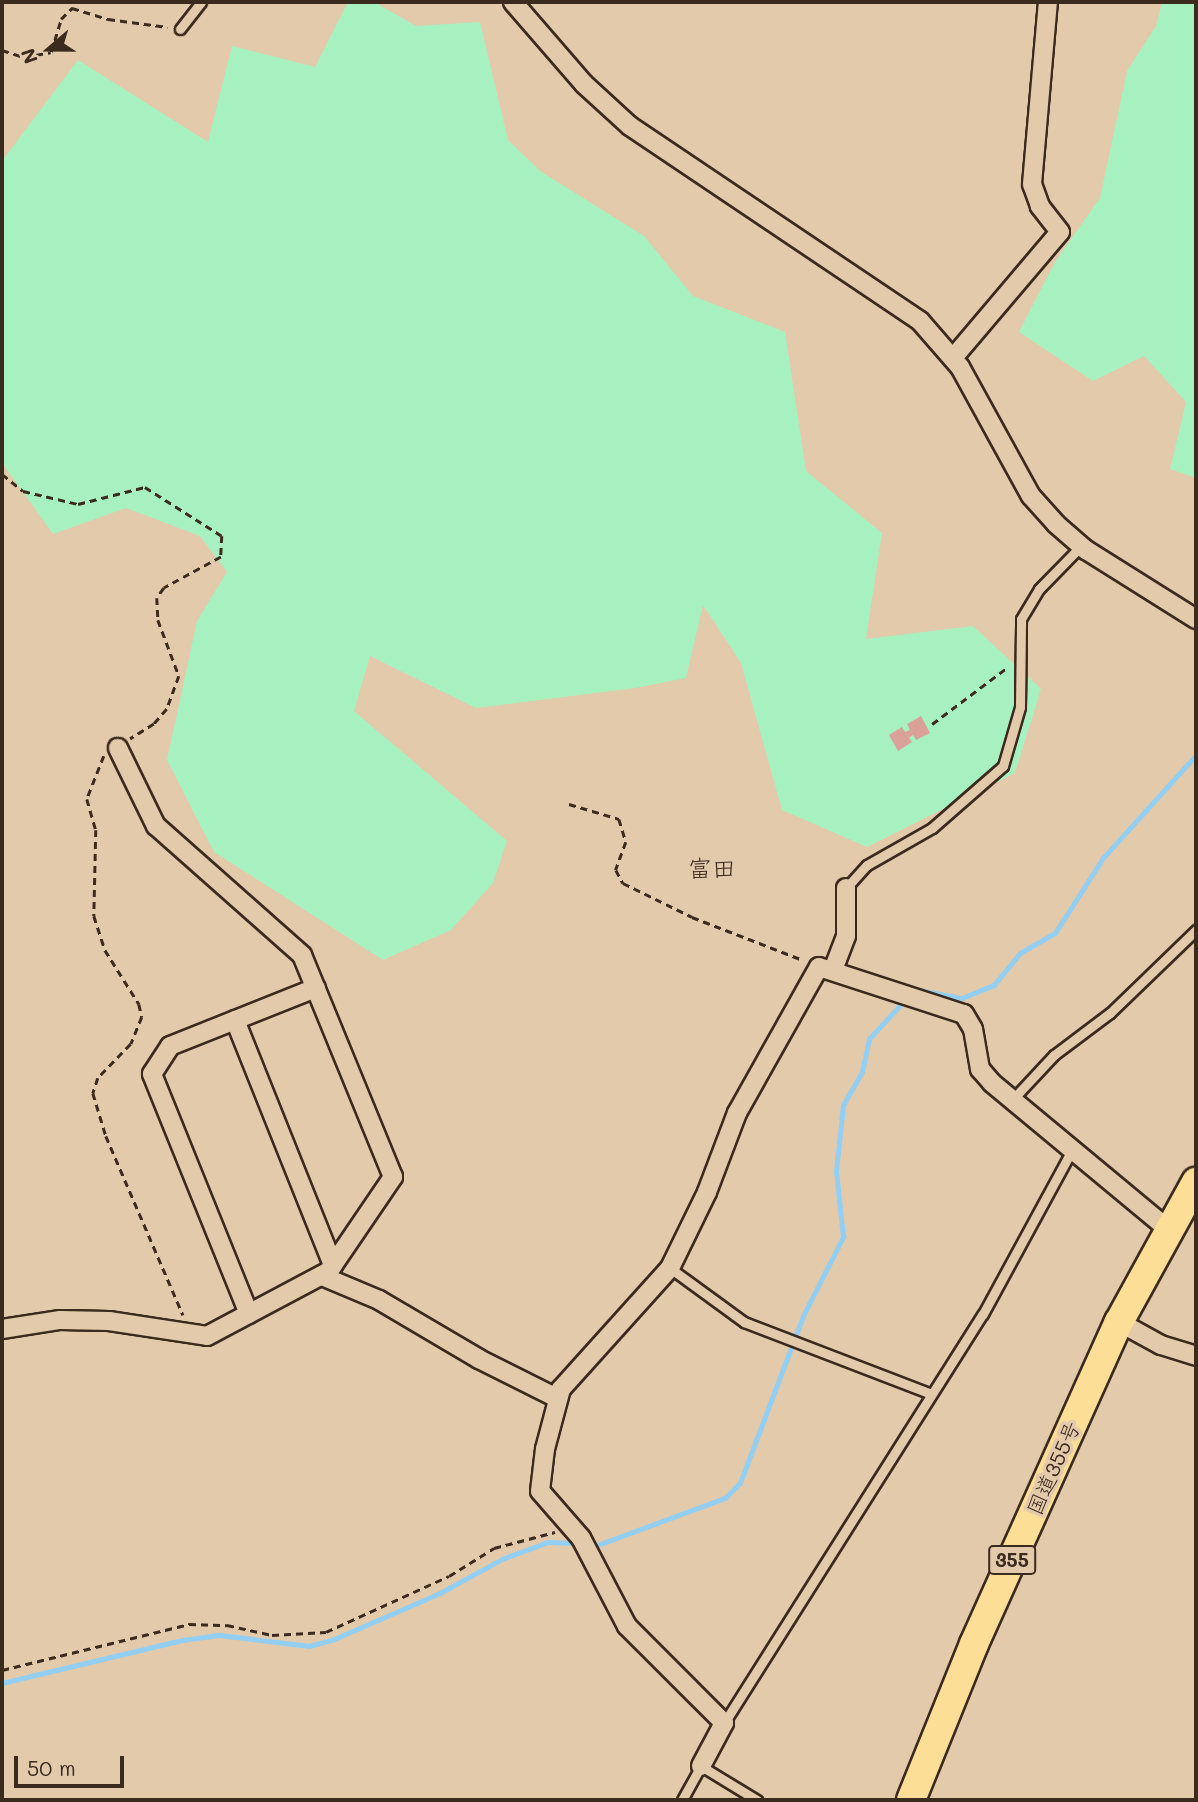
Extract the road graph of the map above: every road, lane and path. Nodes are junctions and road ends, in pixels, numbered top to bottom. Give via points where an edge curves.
1 (201, 2) edge
2 (513, 2) edge
3 (1048, 2) edge
4 (180, 29) joint
5 (2, 50) edge
6 (953, 358) junction
7 (2, 474) edge
8 (1081, 546) junction
9 (1196, 618) edge
10 (1024, 654) junction
11 (932, 724) dead end
12 (118, 748) junction
13 (569, 804) dead end
14 (846, 888) joint
15 (1196, 930) edge
16 (826, 969) junction
17 (316, 988) junction
18 (235, 1020) junction
19 (1012, 1100) junction
20 (1072, 1150) junction
21 (1196, 1182) edge
22 (1168, 1228) junction
23 (670, 1268) junction
24 (327, 1270) junction
25 (249, 1314) junction
26 (1119, 1322) junction
27 (2, 1329) edge
28 (188, 1334) junction
29 (1196, 1356) edge
30 (929, 1393) junction
31 (557, 1398) junction
32 (572, 1526) junction
33 (2, 1670) edge
34 (724, 1723) junction
35 (701, 1766) junction
36 (682, 1800) edge
37 (757, 1800) edge
38 (911, 1800) edge

1 - 4 lane
2 - 6 street via 584,84 630,126 920,321
3 - 6 street via 1032,184 1040,206 1060,232
4 - 5 path via 108,19 72,8 61,19 51,52 24,57
6 - 8 street via 1031,496
7 - 12 path via 23,491 78,504 145,487 222,536 221,557 164,588 157,598 158,620 179,676 175,694 154,724
8 - 9 street
8 - 10 lane via 1039,589 1021,619
10 - 11 path
10 - 14 lane via 1020,707 1003,766 932,828 867,865
12 - 17 street via 156,826 302,955
12 - 28 path via 100,758 87,799 96,830 94,916 105,950 139,1003 142,1017 131,1044 98,1078 93,1093 106,1136 176,1290
13 - 16 path via 619,819 626,842 616,870 623,883 692,917
14 - 16 street via 846,936
15 - 19 lane via 1110,1013 1054,1055
16 - 19 street via 964,1014 973,1029 980,1069
16 - 23 street via 737,1113 707,1192
17 - 18 street
17 - 24 street via 393,1177
18 - 24 street
18 - 25 street via 170,1046 152,1074
19 - 20 street
20 - 22 street
20 - 30 lane via 999,1287
21 - 22 highway, 国道355号 / 355
22 - 26 highway, 国道355号 / 355
23 - 30 lane via 744,1322
23 - 31 street via 608,1332
24 - 25 street
24 - 31 street via 478,1359
25 - 28 street via 207,1336
26 - 29 street via 1161,1345
26 - 38 highway, 国道355号 / 355 via 974,1644
27 - 28 street via 85,1321
30 - 34 lane
31 - 32 street via 540,1491
32 - 33 path via 494,1548 449,1576 326,1632 272,1635 228,1625 189,1624
32 - 34 street via 627,1626
34 - 35 street
35 - 36 lane
35 - 37 lane

